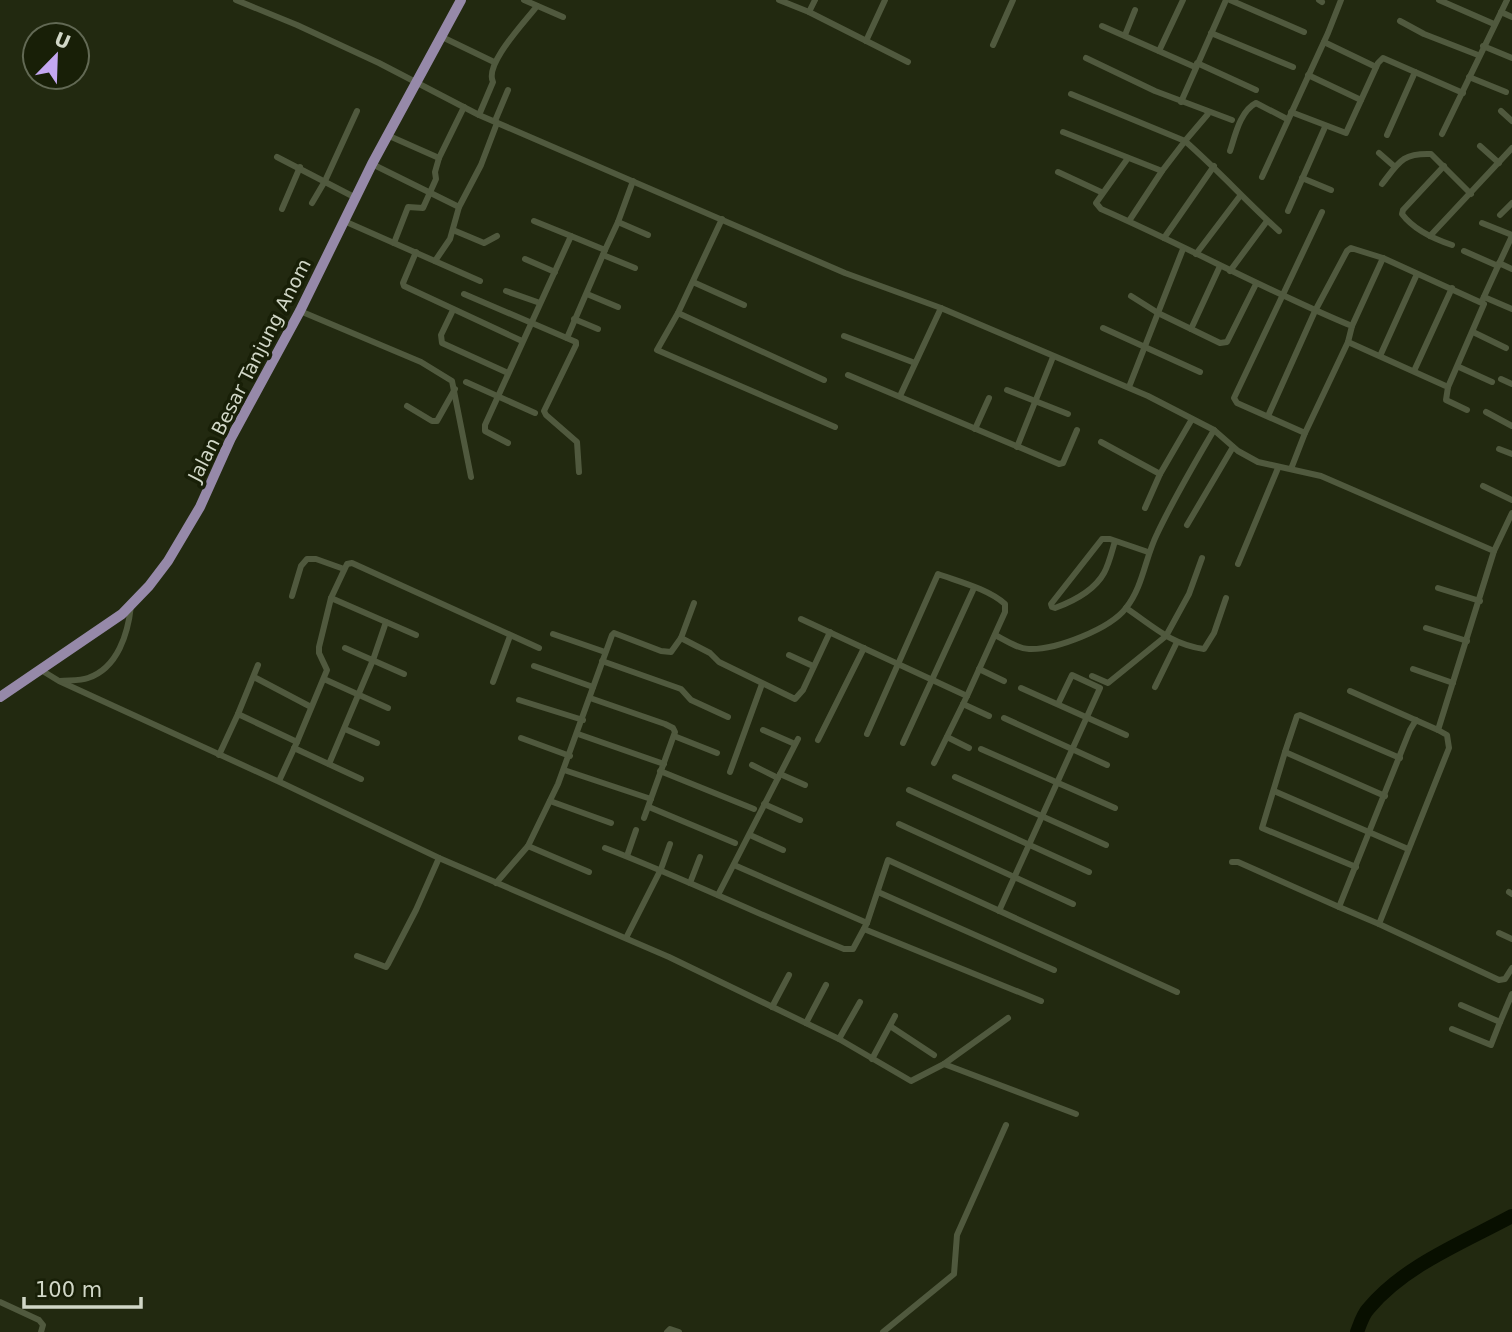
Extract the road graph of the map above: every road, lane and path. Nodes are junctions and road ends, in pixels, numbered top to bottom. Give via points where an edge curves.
1 (236, 0) edge
2 (461, 0) edge
3 (524, 0) edge
4 (779, 0) edge
5 (815, 0) edge
6 (885, 0) edge
7 (1013, 0) edge
8 (1183, 0) edge
9 (1228, 0) edge
10 (1341, 0) edge
11 (1439, 0) edge
12 (1507, 0) edge
13 (537, 6) junction
14 (1135, 10) dead end
15 (809, 12) junction
16 (1501, 12) junction
17 (563, 17) dead end
18 (1512, 17) edge
19 (1400, 21) dead end
20 (1494, 24) junction
21 (1102, 26) dead end
22 (1304, 32) dead end
23 (1211, 33) junction
24 (1125, 35) junction
25 (440, 36) junction
26 (866, 41) junction
27 (1324, 42) junction
28 (993, 46) dead end
29 (1483, 46) junction
30 (1159, 51) junction
31 (1478, 55) junction
32 (1086, 58) dead end
33 (1512, 58) edge
34 (494, 62) junction
35 (908, 62) dead end
36 (1196, 65) junction
37 (1293, 67) dead end
38 (1376, 67) junction
39 (1415, 72) junction
40 (1308, 75) junction
41 (1469, 77) junction
42 (416, 82) junction
43 (508, 90) dead end
44 (1256, 90) dead end
45 (1506, 92) dead end
46 (1463, 93) junction
47 (1071, 94) dead end
48 (1361, 100) junction
49 (1181, 102) junction
50 (464, 107) junction
51 (357, 111) dead end
52 (1207, 111) junction
53 (1501, 111) dead end
54 (478, 115) junction
55 (1289, 116) junction
56 (1232, 120) dead end
57 (1512, 121) edge
58 (496, 122) junction
59 (1325, 127) junction
60 (1063, 132) dead end
61 (1442, 134) dead end
62 (387, 135) junction
63 (1387, 135) dead end
64 (1185, 142) junction
65 (1480, 146) dead end
66 (1512, 148) edge
67 (1230, 151) dead end
68 (1379, 153) dead end
69 (277, 157) dead end
70 (439, 158) junction
71 (1128, 158) junction
72 (1499, 163) junction
73 (372, 164) junction
74 (1214, 166) junction
75 (1444, 166) junction
76 (300, 167) junction
77 (1395, 167) junction
78 (1162, 171) junction
79 (1058, 172) dead end
80 (1262, 177) dead end
81 (1302, 178) junction
82 (325, 181) junction
83 (633, 181) junction
84 (1382, 184) dead end
85 (1331, 190) dead end
86 (431, 192) junction
87 (1101, 192) junction
88 (1471, 194) junction
89 (1240, 196) junction
90 (356, 198) junction
91 (312, 203) dead end
92 (1512, 203) edge
93 (459, 206) junction
94 (282, 209) dead end
95 (1288, 211) dead end
96 (1322, 212) dead end
97 (1500, 215) dead end
98 (722, 219) junction
99 (344, 221) junction
100 (534, 221) dead end
101 (1129, 221) junction
102 (1267, 221) junction
103 (618, 222) junction
104 (1482, 223) dead end
105 (453, 230) junction
106 (1279, 231) dead end
107 (648, 235) dead end
108 (497, 236) dead end
109 (571, 236) junction
110 (1430, 236) junction
111 (1512, 236) edge
112 (1164, 238) junction
113 (394, 243) junction
114 (1452, 245) dead end
115 (1183, 249) junction
116 (1464, 251) dead end
117 (416, 252) junction
118 (603, 253) junction
119 (1196, 254) junction
120 (1383, 258) junction
121 (525, 260) dead end
122 (435, 261) junction
123 (1498, 265) junction
124 (1220, 267) junction
125 (635, 268) dead end
126 (1512, 269) edge
127 (1230, 271) junction
128 (555, 272) junction
129 (1417, 274) junction
130 (480, 281) dead end
131 (693, 282) junction
132 (1256, 284) junction
133 (1452, 288) junction
134 (506, 291) dead end
135 (464, 294) dead end
136 (587, 294) junction
137 (1131, 296) dead end
138 (1283, 296) junction
139 (1483, 299) junction
140 (540, 303) junction
141 (744, 305) dead end
142 (618, 307) dead end
143 (941, 308) junction
144 (1512, 309) edge
145 (453, 310) junction
146 (300, 311) junction
147 (1315, 311) junction
148 (678, 313) junction
149 (1158, 313) junction
150 (574, 319) junction
151 (532, 322) junction
152 (1352, 327) junction
153 (1103, 328) dead end
154 (598, 329) dead end
155 (1191, 330) junction
156 (1473, 332) junction
157 (844, 336) dead end
158 (567, 338) junction
159 (522, 341) junction
160 (1348, 342) junction
161 (1145, 348) junction
162 (1506, 348) dead end
163 (1380, 356) junction
164 (1053, 357) junction
165 (915, 363) junction
166 (1459, 367) junction
167 (1415, 371) junction
168 (1200, 372) dead end
169 (508, 373) junction
170 (848, 375) dead end
171 (1502, 379) dead end
172 (824, 380) dead end
173 (466, 382) dead end
174 (1492, 382) dead end
175 (1512, 384) edge
176 (1129, 387) junction
177 (1448, 387) junction
178 (455, 389) junction
179 (1007, 390) dead end
180 (900, 396) junction
181 (498, 397) junction
182 (989, 398) dead end
183 (1035, 401) junction
184 (407, 406) dead end
185 (1467, 410) dead end
186 (1486, 412) dead end
187 (535, 413) dead end
188 (1068, 414) dead end
189 (1268, 416) junction
190 (1192, 419) junction
191 (1512, 426) edge
192 (835, 427) dead end
193 (975, 429) junction
194 (1077, 430) dead end
195 (1214, 430) junction
196 (1305, 433) junction
197 (1101, 442) dead end
198 (508, 443) dead end
199 (1017, 447) junction
200 (1233, 447) junction
201 (1499, 449) dead end
202 (1512, 454) edge
203 (1279, 468) junction
204 (1291, 469) junction
205 (579, 472) dead end
206 (1160, 474) junction
207 (471, 477) dead end
208 (1483, 486) dead end
209 (1512, 500) edge
210 (1145, 508) dead end
211 (1512, 513) edge
212 (1187, 525) dead end
213 (1115, 541) junction
214 (1494, 551) junction
215 (1148, 552) junction
216 (1202, 558) dead end
217 (1238, 564) dead end
218 (344, 569) junction
219 (974, 588) junction
220 (1438, 588) dead end
221 (292, 596) dead end
222 (331, 598) junction
223 (1226, 598) dead end
224 (1479, 601) junction
225 (694, 603) dead end
226 (131, 606) junction
227 (1126, 608) junction
228 (801, 619) dead end
229 (386, 622) junction
230 (1426, 628) dead end
231 (830, 632) junction
232 (553, 634) dead end
233 (415, 635) dead end
234 (995, 635) junction
235 (510, 636) junction
236 (1166, 636) junction
237 (681, 638) junction
238 (1467, 641) junction
239 (1177, 642) junction
240 (345, 648) dead end
241 (539, 648) dead end
242 (864, 648) junction
243 (605, 652) junction
244 (789, 655) dead end
245 (373, 660) junction
246 (602, 661) junction
247 (899, 664) junction
248 (258, 665) dead end
249 (534, 666) dead end
250 (813, 666) junction
251 (1413, 669) dead end
252 (41, 670) junction
253 (979, 670) junction
254 (404, 674) dead end
255 (1091, 676) dead end
256 (254, 677) junction
257 (324, 679) junction
258 (933, 679) junction
259 (59, 681) junction
260 (1004, 681) dead end
261 (493, 682) dead end
262 (1453, 683) junction
263 (762, 684) junction
264 (593, 687) junction
265 (1155, 687) dead end
266 (1021, 688) dead end
267 (1350, 691) dead end
268 (358, 695) junction
269 (967, 696) junction
270 (0, 697) edge
271 (590, 698) junction
272 (519, 700) dead end
273 (963, 704) junction
274 (1058, 704) junction
275 (311, 706) junction
276 (388, 708) dead end
277 (238, 714) junction
278 (989, 716) dead end
279 (728, 718) dead end
280 (1004, 718) dead end
281 (1087, 718) junction
282 (583, 719) junction
283 (1416, 720) junction
284 (345, 729) junction
285 (763, 730) dead end
286 (1438, 730) junction
287 (578, 734) junction
288 (867, 734) dead end
289 (1126, 735) dead end
290 (674, 736) junction
291 (947, 737) junction
292 (521, 738) dead end
293 (818, 740) dead end
294 (377, 743) dead end
295 (903, 743) dead end
296 (295, 745) junction
297 (969, 748) dead end
298 (981, 749) dead end
299 (1073, 750) junction
300 (1285, 752) junction
301 (717, 753) dead end
302 (219, 755) junction
303 (570, 756) junction
304 (1400, 758) junction
305 (934, 763) dead end
306 (329, 764) junction
307 (752, 765) dead end
308 (1107, 765) dead end
309 (662, 768) junction
310 (564, 769) junction
311 (730, 772) dead end
312 (779, 776) junction
313 (955, 777) dead end
314 (361, 779) dead end
315 (279, 781) junction
316 (1058, 782) junction
317 (805, 785) dead end
318 (909, 790) dead end
319 (1274, 791) junction
320 (1385, 796) junction
321 (651, 799) junction
322 (550, 801) junction
323 (764, 804) junction
324 (649, 807) junction
325 (1115, 808) dead end
326 (754, 809) dead end
327 (1042, 816) junction
328 (644, 818) dead end
329 (800, 820) dead end
330 (611, 823) dead end
331 (899, 824) dead end
332 (636, 830) dead end
333 (1370, 831) junction
334 (750, 835) junction
335 (735, 843) dead end
336 (670, 844) dead end
337 (1030, 845) junction
338 (1106, 845) dead end
339 (528, 846) junction
340 (605, 848) dead end
341 (1408, 849) junction
342 (783, 850) dead end
343 (627, 856) junction
344 (439, 858) junction
345 (700, 858) dead end
346 (1232, 862) dead end
347 (734, 865) junction
348 (1356, 867) junction
349 (661, 869) junction
350 (589, 872) dead end
351 (1089, 872) dead end
352 (1015, 877) junction
353 (496, 883) junction
354 (690, 883) junction
355 (878, 892) junction
356 (718, 895) junction
357 (1073, 904) dead end
358 (1339, 908) junction
359 (999, 911) junction
360 (1379, 924) junction
361 (866, 926) junction
362 (1499, 933) dead end
363 (626, 938) junction
364 (1512, 939) edge
365 (357, 956) dead end
366 (1512, 968) edge
367 (1054, 970) dead end
368 (789, 975) dead end
369 (1499, 980) junction
370 (826, 985) dead end
371 (1512, 985) edge
372 (1177, 992) dead end
373 (1512, 994) edge
374 (1041, 1001) dead end
375 (860, 1002) dead end
376 (1461, 1005) dead end
377 (772, 1007) junction
378 (895, 1016) dead end
379 (1008, 1018) dead end
380 (1500, 1022) junction
381 (806, 1023) junction
382 (890, 1026) junction
383 (1452, 1029) dead end
384 (839, 1039) junction
385 (934, 1055) dead end
386 (872, 1059) junction
387 (944, 1064) junction
388 (1076, 1114) dead end
389 (1006, 1125) dead end
390 (0, 1302) edge
391 (41, 1332) edge
392 (667, 1332) edge
393 (679, 1332) edge
394 (883, 1332) edge

1 - 42 street
2 - 25 main road, Jalan Besar Tanjung Anom
3 - 13 street
4 - 15 street
5 - 15 street
6 - 26 street
7 - 28 street
8 - 30 street
9 - 22 street
9 - 23 street
10 - 27 street
11 - 20 street
12 - 16 street
13 - 17 street
13 - 34 street
14 - 24 street
15 - 26 street
16 - 18 street
16 - 20 street
19 - 31 street
20 - 29 street
21 - 24 street
23 - 36 street
23 - 37 street
24 - 30 street
25 - 34 street
25 - 42 main road, Jalan Besar Tanjung Anom
26 - 35 street
27 - 38 street
27 - 40 street
29 - 31 street
29 - 33 street
30 - 36 street
31 - 41 street
32 - 49 street
34 - 54 street via 493,82
36 - 44 street
36 - 49 street
38 - 39 street via 1383,58
38 - 48 street
39 - 46 street
39 - 63 street
40 - 48 street
40 - 55 street
41 - 45 street
41 - 46 street
42 - 50 street
42 - 62 main road, Jalan Besar Tanjung Anom
43 - 58 street
46 - 61 street
47 - 64 street
48 - 59 street via 1346,132
49 - 52 street
50 - 54 street
50 - 70 street
51 - 82 street
52 - 56 street
52 - 64 street
53 - 57 street
54 - 58 street
55 - 59 street
55 - 67 street via 1251,105
55 - 80 street
58 - 83 street
58 - 93 street via 481,165
59 - 81 street
60 - 71 street
62 - 70 street
62 - 73 main road, Jalan Besar Tanjung Anom
64 - 74 street
64 - 78 street
65 - 72 street
66 - 72 street
68 - 77 street
69 - 76 street
70 - 86 street
71 - 78 street
71 - 87 street
72 - 88 street
73 - 86 street
73 - 90 main road, Jalan Besar Tanjung Anom
74 - 89 street
74 - 112 street
75 - 77 street via 1431,154 1413,153
75 - 88 street
75 - 110 street via 1402,214
76 - 82 street
76 - 94 street
77 - 84 street
78 - 101 street
79 - 87 street
81 - 85 street
81 - 95 street
82 - 90 street
82 - 91 street
83 - 98 street
83 - 103 street
86 - 93 street
86 - 113 street via 422,209 408,207
87 - 101 street via 1096,203 1101,209
88 - 110 street
89 - 102 street
89 - 119 street
90 - 99 main road, Jalan Besar Tanjung Anom
92 - 97 street
93 - 105 street
96 - 138 street
98 - 131 street
98 - 143 street via 845,273
99 - 113 street
99 - 146 main road, Jalan Besar Tanjung Anom
100 - 109 street
101 - 112 street
102 - 106 street
102 - 127 street
103 - 107 street
103 - 118 street
104 - 111 street
105 - 108 street via 480,243
105 - 122 street
109 - 118 street
109 - 128 street
110 - 114 street
111 - 123 street
112 - 115 street
113 - 117 street
115 - 119 street
115 - 149 street
116 - 123 street
117 - 122 street
117 - 145 street via 404,286
118 - 125 street
118 - 136 street
119 - 124 street
120 - 129 street
120 - 147 street via 1351,248 1347,251
120 - 152 street
121 - 128 street
122 - 130 street
123 - 126 street
123 - 139 street
124 - 127 street
124 - 155 street
127 - 132 street
128 - 140 street
129 - 133 street
129 - 163 street
131 - 141 street
131 - 148 street
132 - 138 street
132 - 155 street via 1227,342
133 - 139 street
133 - 167 street
134 - 140 street
135 - 151 street
136 - 142 street
136 - 150 street
137 - 149 street
138 - 147 street
138 - 189 street via 1234,398
139 - 144 street
139 - 156 street
140 - 151 street
143 - 164 street
143 - 165 street
145 - 159 street
145 - 169 street via 442,343
146 - 178 street via 421,362 448,378
146 - 226 main road, Jalan Besar Tanjung Anom via 194,517 159,573
147 - 152 street
147 - 189 street
148 - 172 street
148 - 192 street via 657,350
149 - 155 street
149 - 161 street
150 - 154 street
150 - 158 street
151 - 158 street
151 - 159 street
152 - 160 street
153 - 161 street
156 - 162 street
156 - 166 street
157 - 165 street
158 - 205 street via 576,345 544,413 577,442
159 - 169 street
160 - 163 street
160 - 196 street
161 - 168 street
161 - 176 street
163 - 167 street
164 - 176 street
164 - 183 street
165 - 180 street
166 - 174 street
166 - 177 street
167 - 177 street
169 - 181 street
170 - 180 street
171 - 175 street
173 - 181 street
176 - 190 street
177 - 185 street via 1446,399
178 - 184 street via 437,421
178 - 207 street
179 - 183 street
180 - 193 street
181 - 187 street
181 - 198 street via 484,428
182 - 193 street
183 - 188 street
183 - 199 street
186 - 191 street
189 - 196 street
190 - 195 street
190 - 206 street
193 - 199 street
194 - 199 street via 1063,463
195 - 200 street
195 - 215 street
196 - 204 street
197 - 206 street
200 - 203 street
200 - 212 street
201 - 202 street
203 - 204 street
203 - 217 street
204 - 214 street via 1335,481
206 - 210 street
208 - 209 street
211 - 214 street
213 - 213 street via 1104,573 1089,590 1052,607 1102,539
213 - 215 street
214 - 224 street
215 - 227 street via 1141,580
216 - 236 street
218 - 221 street via 307,559
218 - 222 street
218 - 235 street via 352,564
219 - 234 street via 1005,604
219 - 247 street via 939,573
219 - 258 street
220 - 224 street
222 - 229 street
222 - 257 street via 319,647 328,667
223 - 239 street via 1204,649
224 - 238 street
225 - 237 street
226 - 252 main road, Jalan Besar Tanjung Anom
226 - 259 street via 122,645 103,670 87,678
227 - 234 street via 1094,630 1038,648 1027,649
227 - 236 street
228 - 231 street
229 - 233 street
229 - 245 street
230 - 238 street
231 - 242 street
231 - 250 street
232 - 243 street
234 - 253 street
235 - 241 street
235 - 261 street
236 - 239 street
236 - 255 street via 1108,683
237 - 243 street via 676,649 667,652 614,633
237 - 263 street
238 - 262 street
239 - 265 street
240 - 245 street
242 - 247 street
242 - 293 street
243 - 246 street
244 - 250 street
245 - 254 street
245 - 268 street
246 - 264 street
246 - 279 street via 681,689 691,700
247 - 258 street
247 - 288 street
248 - 256 street
249 - 264 street
250 - 263 street via 795,699
251 - 262 street
252 - 259 street
252 - 270 main road, Jalan Besar Tanjung Anom
253 - 260 street
253 - 269 street
256 - 275 street
256 - 277 street
257 - 268 street
257 - 275 street
258 - 269 street
258 - 295 street
259 - 302 street
262 - 286 street
263 - 311 street
264 - 271 street
266 - 274 street
267 - 283 street
268 - 276 street
268 - 284 street
269 - 273 street
271 - 282 street
271 - 290 street via 665,724 673,728
272 - 282 street
273 - 278 street
273 - 291 street
274 - 281 street
274 - 281 street via 1072,675 1100,688
275 - 296 street
277 - 296 street
277 - 302 street
280 - 299 street
281 - 289 street
281 - 299 street
282 - 287 street
283 - 286 street
283 - 304 street
284 - 294 street
284 - 306 street
285 - 312 street via 796,742
286 - 341 street via 1447,735 1449,748
287 - 303 street
287 - 309 street
290 - 301 street
290 - 309 street
291 - 297 street
291 - 305 street
292 - 303 street
296 - 306 street
296 - 315 street
298 - 316 street
299 - 308 street
299 - 316 street
300 - 304 street via 1300,715
300 - 319 street
300 - 320 street
302 - 315 street
303 - 310 street
304 - 320 street
306 - 314 street
307 - 312 street
309 - 321 street
309 - 326 street
310 - 321 street
310 - 322 street
312 - 317 street
312 - 323 street
313 - 327 street
315 - 344 street
316 - 325 street
316 - 327 street
318 - 337 street
319 - 333 street
319 - 348 street via 1263,829
320 - 333 street
321 - 324 street
322 - 330 street
322 - 339 street
323 - 329 street
323 - 334 street
324 - 328 street
324 - 335 street
327 - 337 street
327 - 338 street
331 - 352 street
332 - 343 street
333 - 341 street
333 - 348 street
334 - 342 street
334 - 347 street
336 - 349 street
337 - 351 street
337 - 352 street
339 - 350 street
339 - 353 street
340 - 343 street
341 - 360 street
343 - 349 street
344 - 353 street
344 - 365 street via 386,967
345 - 354 street
346 - 358 street
347 - 356 street
347 - 361 street
348 - 358 street
349 - 354 street
349 - 363 street
352 - 357 street
352 - 359 street
353 - 363 street
354 - 356 street
355 - 359 street via 888,860
355 - 361 street
355 - 367 street
356 - 361 street via 844,948 853,949
358 - 360 street
359 - 372 street
360 - 369 street
361 - 374 street
362 - 364 street
363 - 377 street
366 - 369 street
368 - 377 street
369 - 371 street
370 - 381 street
373 - 380 street
375 - 384 street
376 - 380 street
377 - 381 street
378 - 382 street
379 - 387 street
380 - 383 street via 1491,1045
381 - 384 street
382 - 385 street
382 - 386 street
384 - 386 street
386 - 387 street via 911,1081
387 - 388 street
389 - 394 street via 957,1235 954,1274
390 - 391 street via 39,1320
392 - 393 street

